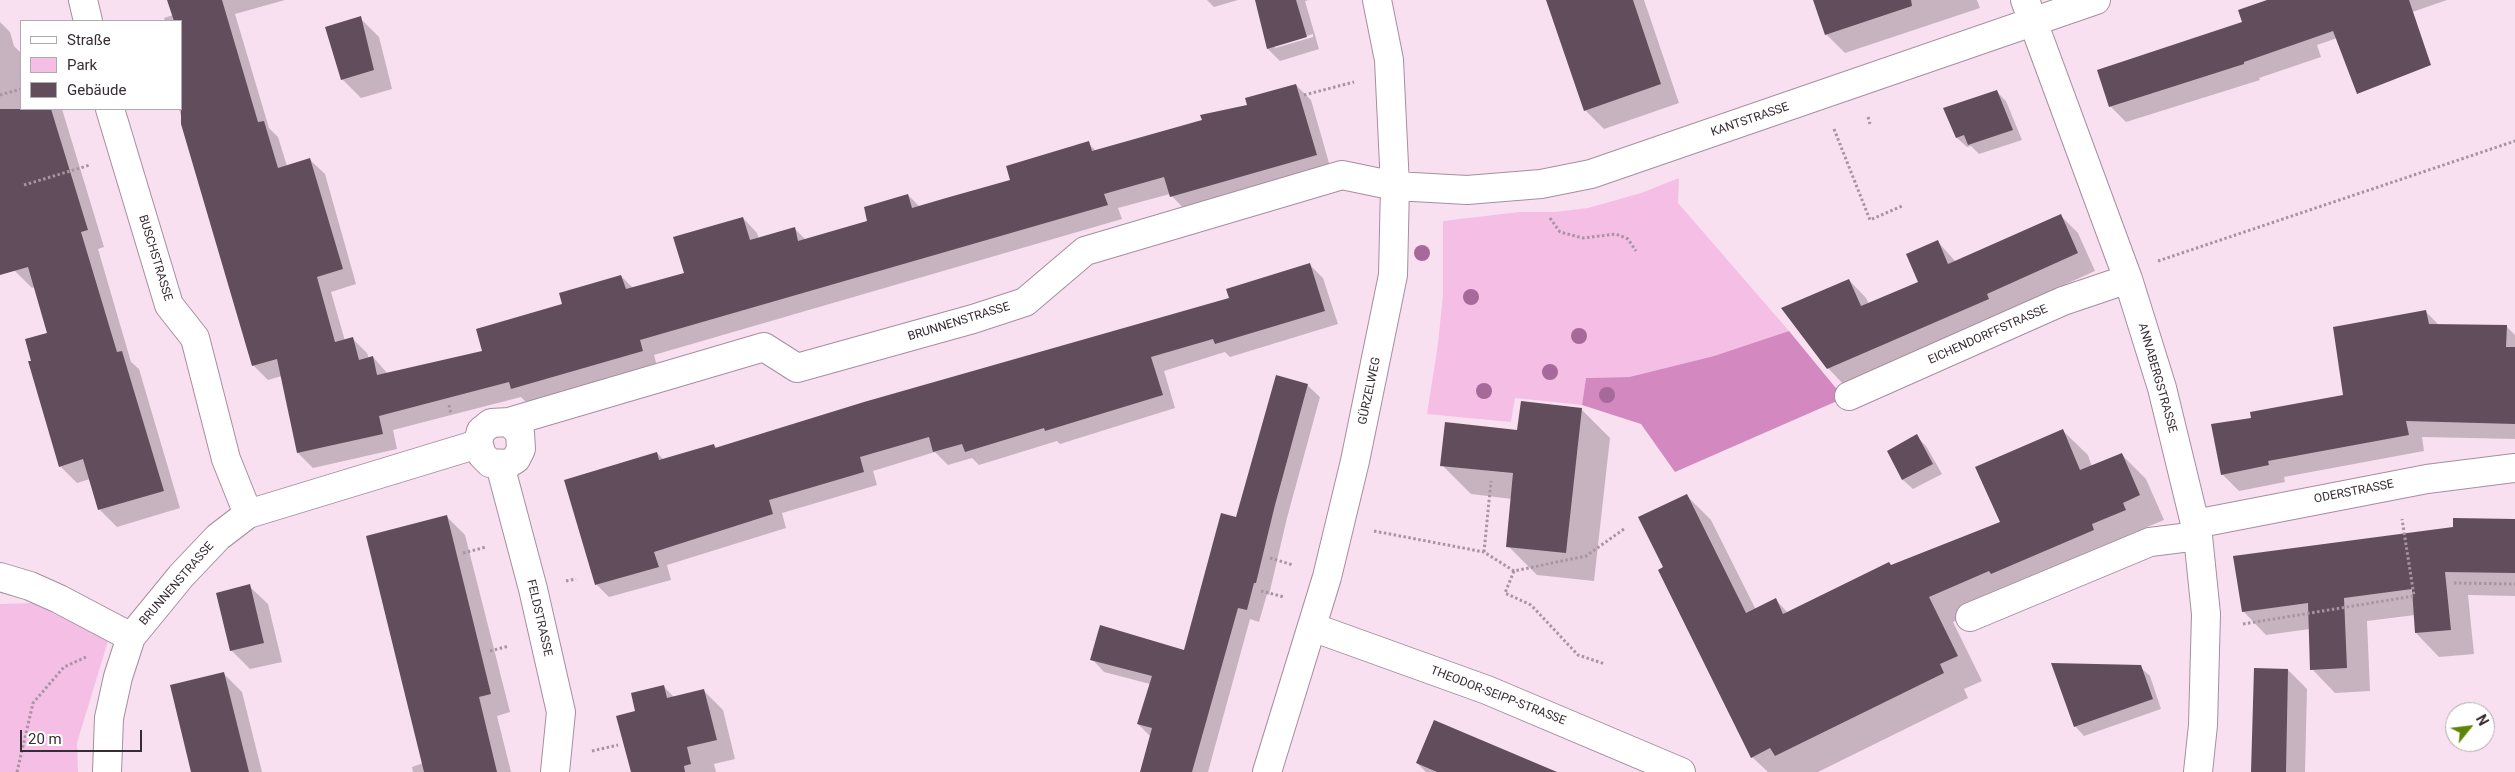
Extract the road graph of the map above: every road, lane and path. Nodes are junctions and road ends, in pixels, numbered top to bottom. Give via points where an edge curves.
1 (83, 0) edge
2 (1376, 0) edge
3 (2096, 0) edge
4 (2029, 11) edge
5 (88, 20) edge
6 (1389, 74) junction
7 (20, 89) edge
8 (1304, 94) dead end
9 (0, 95) edge
10 (1821, 96) junction
11 (110, 110) edge
12 (2515, 141) edge
13 (124, 156) junction
14 (1541, 184) junction
15 (24, 185) dead end
16 (1395, 186) junction
17 (1902, 206) dead end
18 (1636, 251) dead end
19 (2127, 276) junction
20 (1849, 396) dead end
21 (511, 422) junction
22 (478, 444) junction
23 (500, 465) junction
24 (2515, 468) edge
25 (1491, 481) dead end
26 (2396, 484) junction
27 (248, 514) junction
28 (1340, 523) junction
29 (1624, 529) dead end
30 (2196, 530) junction
31 (1484, 552) junction
32 (1514, 571) junction
33 (0, 577) edge
34 (2454, 583) dead end
35 (2515, 584) edge
36 (1970, 617) dead end
37 (2243, 624) dead end
38 (1312, 627) junction
39 (131, 637) junction
40 (1605, 664) dead end
41 (17, 772) edge
42 (107, 772) edge
43 (555, 772) edge
44 (1267, 772) edge
45 (1681, 772) edge
46 (2198, 772) edge

1 - 5 street
2 - 6 street, GÜRZELWEG
3 - 4 street, KANTSTRASSE
4 - 10 street, KANTSTRASSE
4 - 19 street, ANNABERGSTRASSE
6 - 8 path
6 - 16 street, GÜRZELWEG
7 - 9 path
10 - 14 street, KANTSTRASSE via 1643,158 1591,174
10 - 17 path via 1870,220
11 - 13 street, BUSCHSTRASSE
12 - 19 path
13 - 15 path
13 - 27 street, BUSCHSTRASSE via 169,305 195,338 226,459
14 - 16 street, KANTSTRASSE via 1467,190
14 - 18 path via 1546,213 1560,232 1583,238 1616,234 1628,239
16 - 21 street, BRUNNENSTRASSE via 1342,175 1085,251 1025,302 973,319 798,368 764,347
16 - 28 street, GÜRZELWEG via 1393,275
19 - 20 street, EICHENDORFFSTRASSE
19 - 30 street, ANNABERGSTRASSE via 2162,388
21 - 22 street via 488,424 480,434
21 - 23 street via 520,434 521,449 516,459
22 - 23 street via 486,460
22 - 27 street
23 - 43 street, FELDSTRASSE via 561,712
24 - 26 street, ODERSTRASSE
25 - 31 path
26 - 30 street, ODERSTRASSE
26 - 37 path via 2414,596
27 - 39 street, BRUNNENSTRASSE via 218,537
28 - 31 path
28 - 38 street, GÜRZELWEG
29 - 32 path via 1586,556
30 - 36 street, ODERSTRASSE via 2150,542
30 - 46 street, ANNABERGSTRASSE via 2206,614 2203,725
31 - 32 path
32 - 40 path via 1505,593 1532,605 1578,655
33 - 39 street, BRUNNENSTRASSE via 59,599
34 - 35 path
38 - 44 street, GÜRZELWEG
38 - 45 street, THEODOR-SEIPP-STRASSE via 1487,690
39 - 41 path via 64,667 33,703
39 - 42 street, BRUNNENSTRASSE via 109,718

